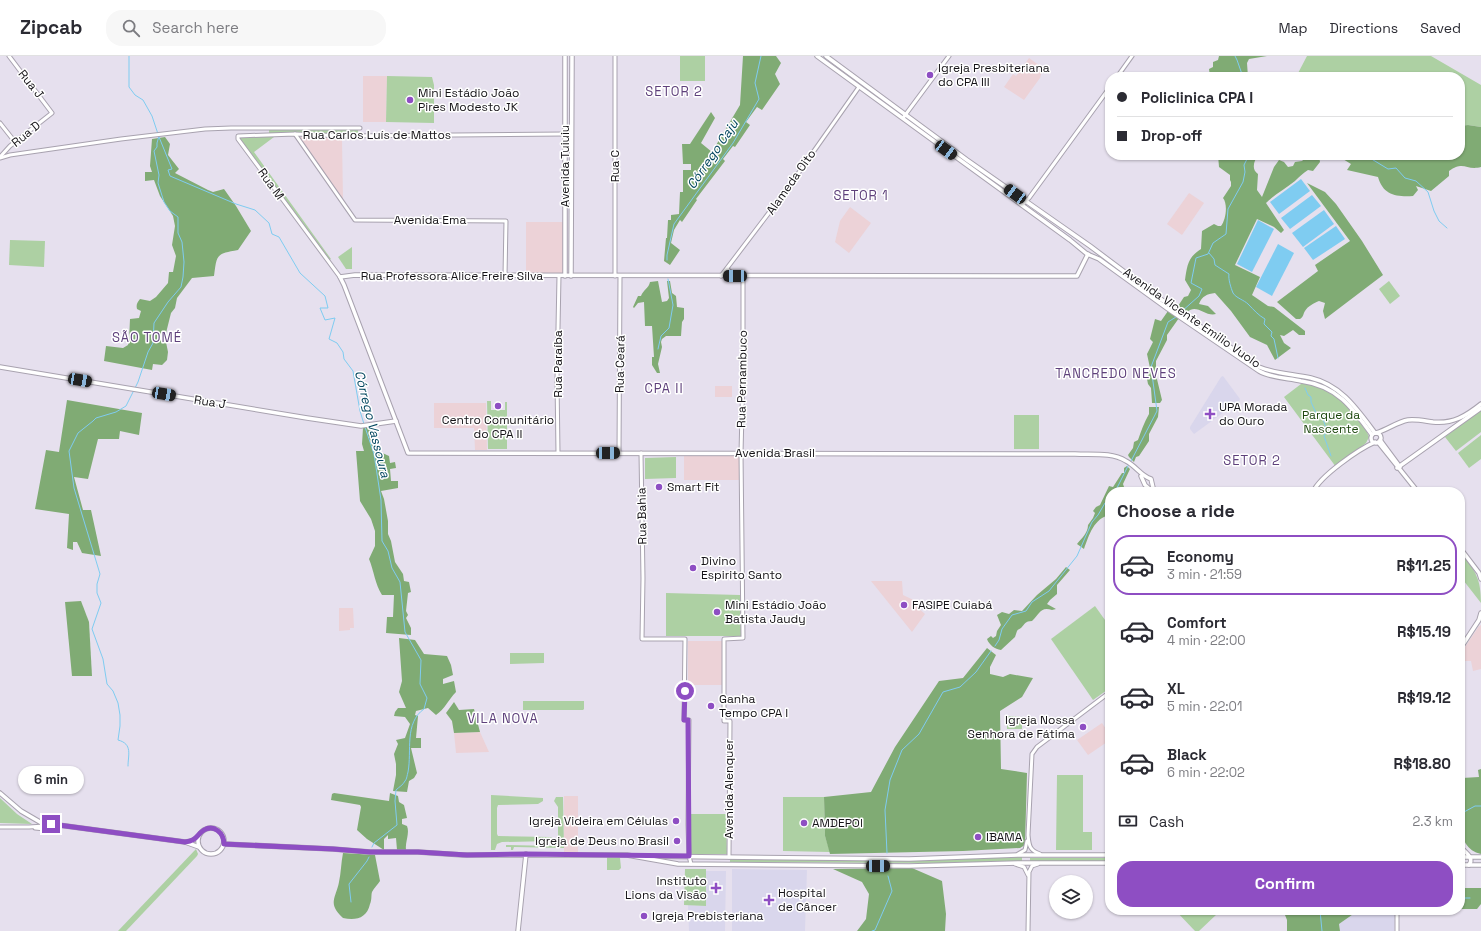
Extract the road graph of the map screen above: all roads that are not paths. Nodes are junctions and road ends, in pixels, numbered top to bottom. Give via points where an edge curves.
1 (9, 56) edge
2 (565, 56) edge
3 (572, 56) edge
4 (615, 56) edge
5 (817, 56) edge
6 (826, 56) edge
7 (949, 56) edge
8 (1132, 56) edge
9 (1121, 72) edge
10 (859, 87) junction
11 (1105, 94) edge
12 (52, 113) joint
13 (906, 115) junction
14 (903, 118) junction
15 (0, 123) edge
16 (360, 128) dead end
17 (294, 134) junction
18 (565, 134) junction
19 (15, 142) junction
20 (0, 158) edge
21 (565, 170) junction
22 (571, 171) junction
23 (1024, 203) junction
24 (355, 220) joint
25 (1088, 245) junction
26 (1093, 248) junction
27 (1084, 251) junction
28 (1089, 254) junction
29 (727, 269) junction
30 (505, 276) junction
31 (559, 276) junction
32 (565, 276) junction
33 (571, 276) junction
34 (615, 276) junction
35 (620, 276) junction
36 (721, 276) junction
37 (735, 276) junction
38 (743, 276) junction
39 (340, 277) junction
40 (1175, 311) junction
41 (0, 367) edge
42 (1481, 404) edge
43 (1481, 408) edge
44 (396, 421) junction
45 (1374, 435) junction
46 (1378, 442) junction
47 (1365, 446) junction
48 (558, 453) junction
49 (618, 453) junction
50 (641, 453) junction
51 (741, 453) junction
52 (1398, 467) junction
53 (1137, 470) junction
54 (1147, 487) edge
55 (1153, 487) edge
56 (1316, 487) edge
57 (1414, 487) edge
58 (1465, 555) edge
59 (1481, 579) edge
60 (1481, 613) edge
61 (1465, 641) edge
62 (1105, 696) edge
63 (730, 721) joint
64 (0, 793) edge
65 (46, 825) junction
66 (73, 826) junction
67 (0, 827) edge
68 (51, 830) junction
69 (1028, 835) junction
70 (199, 836) junction
71 (185, 842) junction
72 (224, 844) junction
73 (199, 847) junction
74 (1465, 851) edge
75 (526, 854) junction
76 (1015, 855) junction
77 (1042, 855) junction
78 (636, 856) junction
79 (665, 856) junction
80 (689, 856) junction
81 (1105, 856) edge
82 (729, 857) junction
83 (1465, 857) edge
84 (1471, 857) junction
85 (1481, 857) edge
86 (663, 861) junction
87 (1011, 863) junction
88 (1042, 863) junction
89 (691, 864) junction
90 (1105, 864) edge
91 (1465, 865) edge
92 (1469, 865) junction
93 (1481, 865) edge
94 (1028, 877) junction
95 (1397, 915) edge
96 (518, 931) edge
97 (1028, 931) edge
98 (1397, 931) edge

1 - 12 street, Rua J
2 - 18 main road, Avenida Tuiuiu
3 - 22 main road, Avenida Tuiuiu
4 - 34 street, Rua C
5 - 10 main road
6 - 13 main road
7 - 13 street
8 - 9 street
10 - 14 main road
10 - 29 street, Alameda Oito
11 - 23 street
12 - 19 street, Rua D
13 - 14 street
13 - 23 main road
14 - 23 main road
15 - 19 street
16 - 20 street, Rua Carlos Luís de Mattos via 231,128 121,139
17 - 18 street, Rua Carlos Luís de Mattos
17 - 24 street, Rua Carlos Luís de Mattos
17 - 39 street, Rua M via 241,135 238,139
18 - 21 main road, Avenida Tuiuiu
19 - 20 street, Rua D
21 - 22 main road
21 - 32 main road, Avenida Tuiuiu
22 - 33 main road, Avenida Tuiuiu
23 - 25 main road, Avenida Vicente Emilio Vuolo
23 - 27 main road, Avenida Vicente Emilio Vuolo
24 - 30 street, Avenida Ema via 506,221
25 - 26 main road, Avenida Vicente Emilio Vuolo
25 - 27 main road
26 - 28 main road
26 - 40 main road, Avenida Vicente Emilio Vuolo
27 - 28 main road, Avenida Vicente Emilio Vuolo
28 - 38 main road, Rua Professora Alice Freire Silva via 1078,276
28 - 40 main road, Avenida Vicente Emilio Vuolo
29 - 36 street, Alameda Oito
29 - 37 street
30 - 31 main road, Rua Professora Alice Freire Silva
30 - 39 main road, Rua Professora Alice Freire Silva
31 - 32 main road, Rua Professora Alice Freire Silva
31 - 48 street, Rua Paraíba
32 - 33 main road, Rua Professora Alice Freire Silva
33 - 34 main road, Rua Professora Alice Freire Silva
34 - 35 main road, Rua Professora Alice Freire Silva
35 - 36 main road, Rua Professora Alice Freire Silva
35 - 49 street, Rua Ceará
36 - 37 main road, Rua Professora Alice Freire Silva
37 - 38 main road, Rua Professora Alice Freire Silva
38 - 51 street, Rua Pernambuco
39 - 44 main road
40 - 45 main road, Avenida Vicente Emilio Vuolo via 1259,366 1311,378 1335,388 1349,399
41 - 44 main road, Rua J via 362,426
42 - 45 main road via 1455,421 1410,420
43 - 52 main road
44 - 48 main road, Avenida Brasil via 408,453
45 - 46 main road via 1372,441
45 - 46 main road via 1380,435
45 - 47 main road
46 - 47 main road
46 - 52 main road
47 - 56 main road via 1322,479
48 - 49 main road, Avenida Brasil
49 - 50 main road, Avenida Brasil
50 - 51 main road, Avenida Brasil
50 - 80 street, Rua Bahia via 642,639 685,638 684,720 688,720
51 - 53 main road, Avenida Brasil via 1113,455
51 - 63 street, Rua Pernambuco via 743,638 724,639 724,721
52 - 57 main road
53 - 54 main road, Avenida Brasil
53 - 55 main road, Avenida Brasil via 1152,480
58 - 59 main road
60 - 61 main road
62 - 69 street via 1037,747 1032,754
63 - 82 street, Avenida Alenquer
64 - 65 main road via 21,811
65 - 66 main road
65 - 67 street
65 - 68 main road via 52,828
65 - 68 main road via 48,831
66 - 68 main road
66 - 71 main road
69 - 76 street via 1025,850
69 - 77 street via 1032,851
70 - 71 main road
70 - 72 main road via 205,830 216,829 222,835
70 - 73 main road
71 - 73 main road
72 - 73 main road via 219,852 213,854 205,853
72 - 75 main road via 370,852
74 - 84 main road
75 - 78 main road
75 - 96 main road
76 - 77 main road
76 - 82 main road via 909,859
77 - 81 main road
78 - 79 main road
78 - 86 main road
79 - 80 main road
79 - 86 main road
80 - 82 main road
80 - 89 street
83 - 84 main road
84 - 85 main road
84 - 92 main road
86 - 89 main road
87 - 88 main road
87 - 89 main road via 909,866
87 - 94 street via 1024,867
88 - 90 main road
88 - 94 street via 1032,866
91 - 92 main road
92 - 93 main road
94 - 97 street
95 - 98 street

